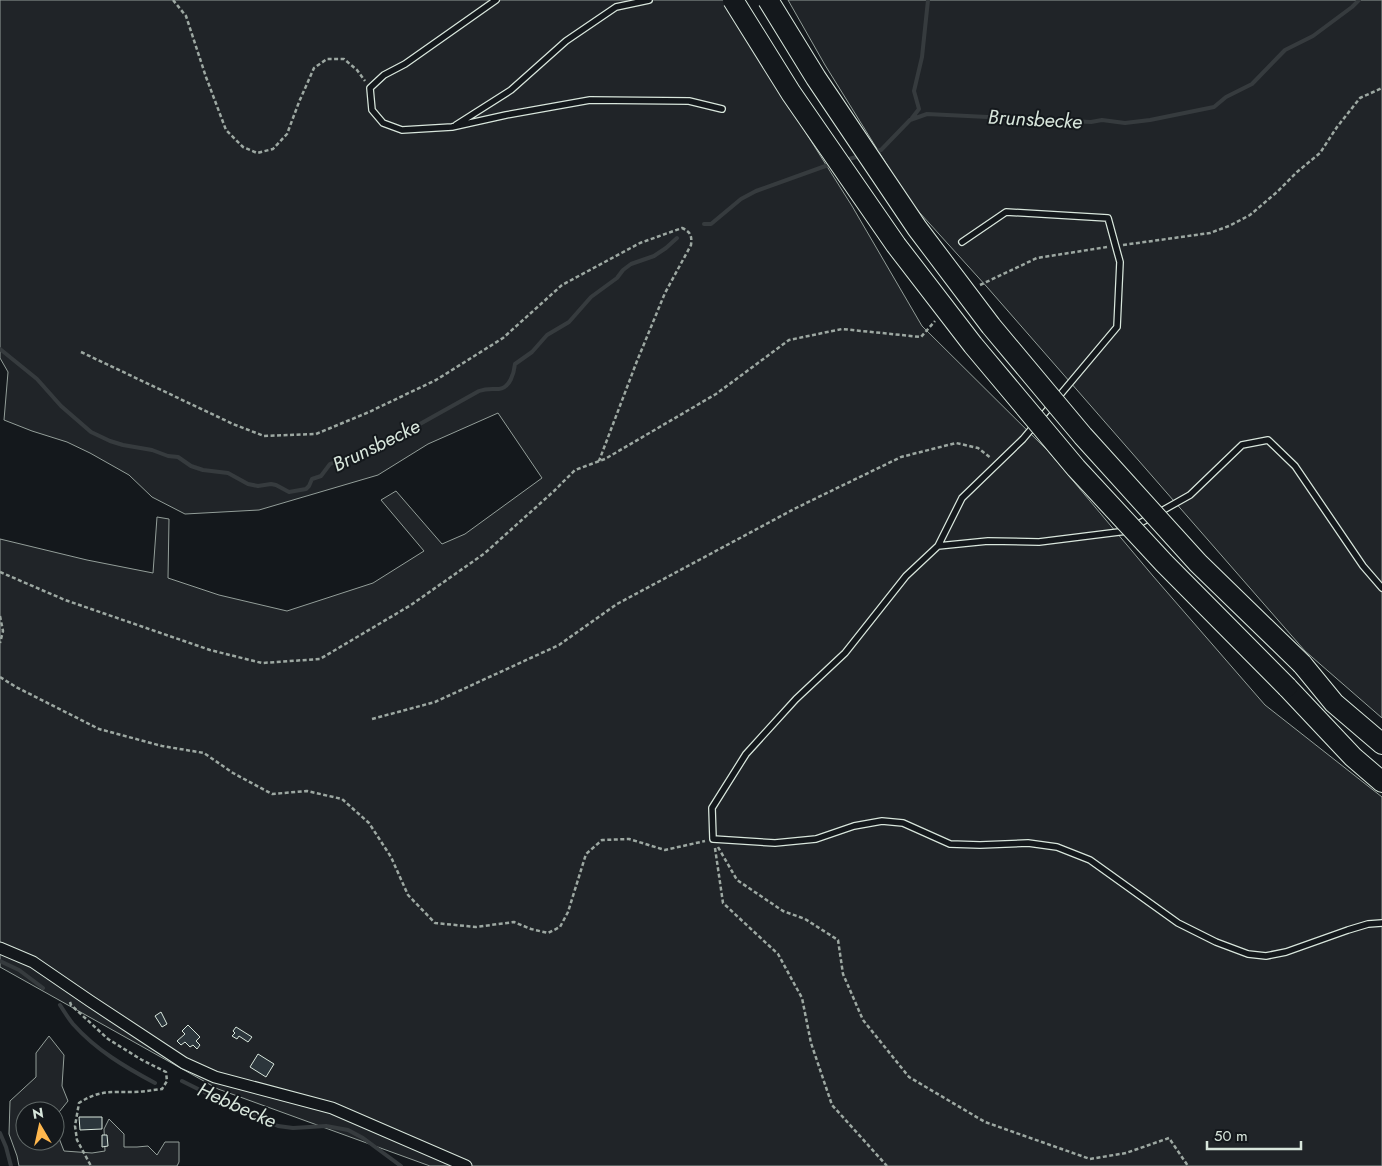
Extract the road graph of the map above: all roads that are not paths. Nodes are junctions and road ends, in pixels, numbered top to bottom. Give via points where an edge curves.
1 (496, 0) edge
2 (649, 0) edge
3 (733, 0) edge
4 (768, 0) edge
5 (722, 109) dead end
6 (452, 127) junction
7 (962, 242) dead end
8 (938, 546) junction
9 (1382, 588) edge
10 (1382, 744) edge
11 (1382, 782) edge
12 (1382, 923) edge
13 (0, 948) edge
14 (466, 1166) edge

1 - 6 lane via 405,64 384,75 370,88 372,110 382,124 402,130
2 - 6 lane via 616,7 566,41 511,90
3 - 11 highway, bridge via 791,93 896,245 973,345 1083,476 1164,563 1353,757
4 - 10 highway, bridge via 917,228 991,326 1083,436 1198,563 1302,664 1334,703
5 - 6 lane via 689,100 590,100
7 - 8 lane via 1006,212 1108,218 1120,262 1117,328 1023,439 962,498
8 - 9 lane via 988,541 1039,542 1126,532 1190,495 1242,445 1268,440 1295,466 1362,566
8 - 12 lane via 906,576 845,653 796,698 746,754 712,808 713,839 775,844 816,839 854,826 882,822 903,823 950,844 1028,842 1057,847 1090,860 1178,923 1248,954 1266,956 1286,952 1348,930
13 - 14 street via 33,962 184,1063 215,1077 332,1108

